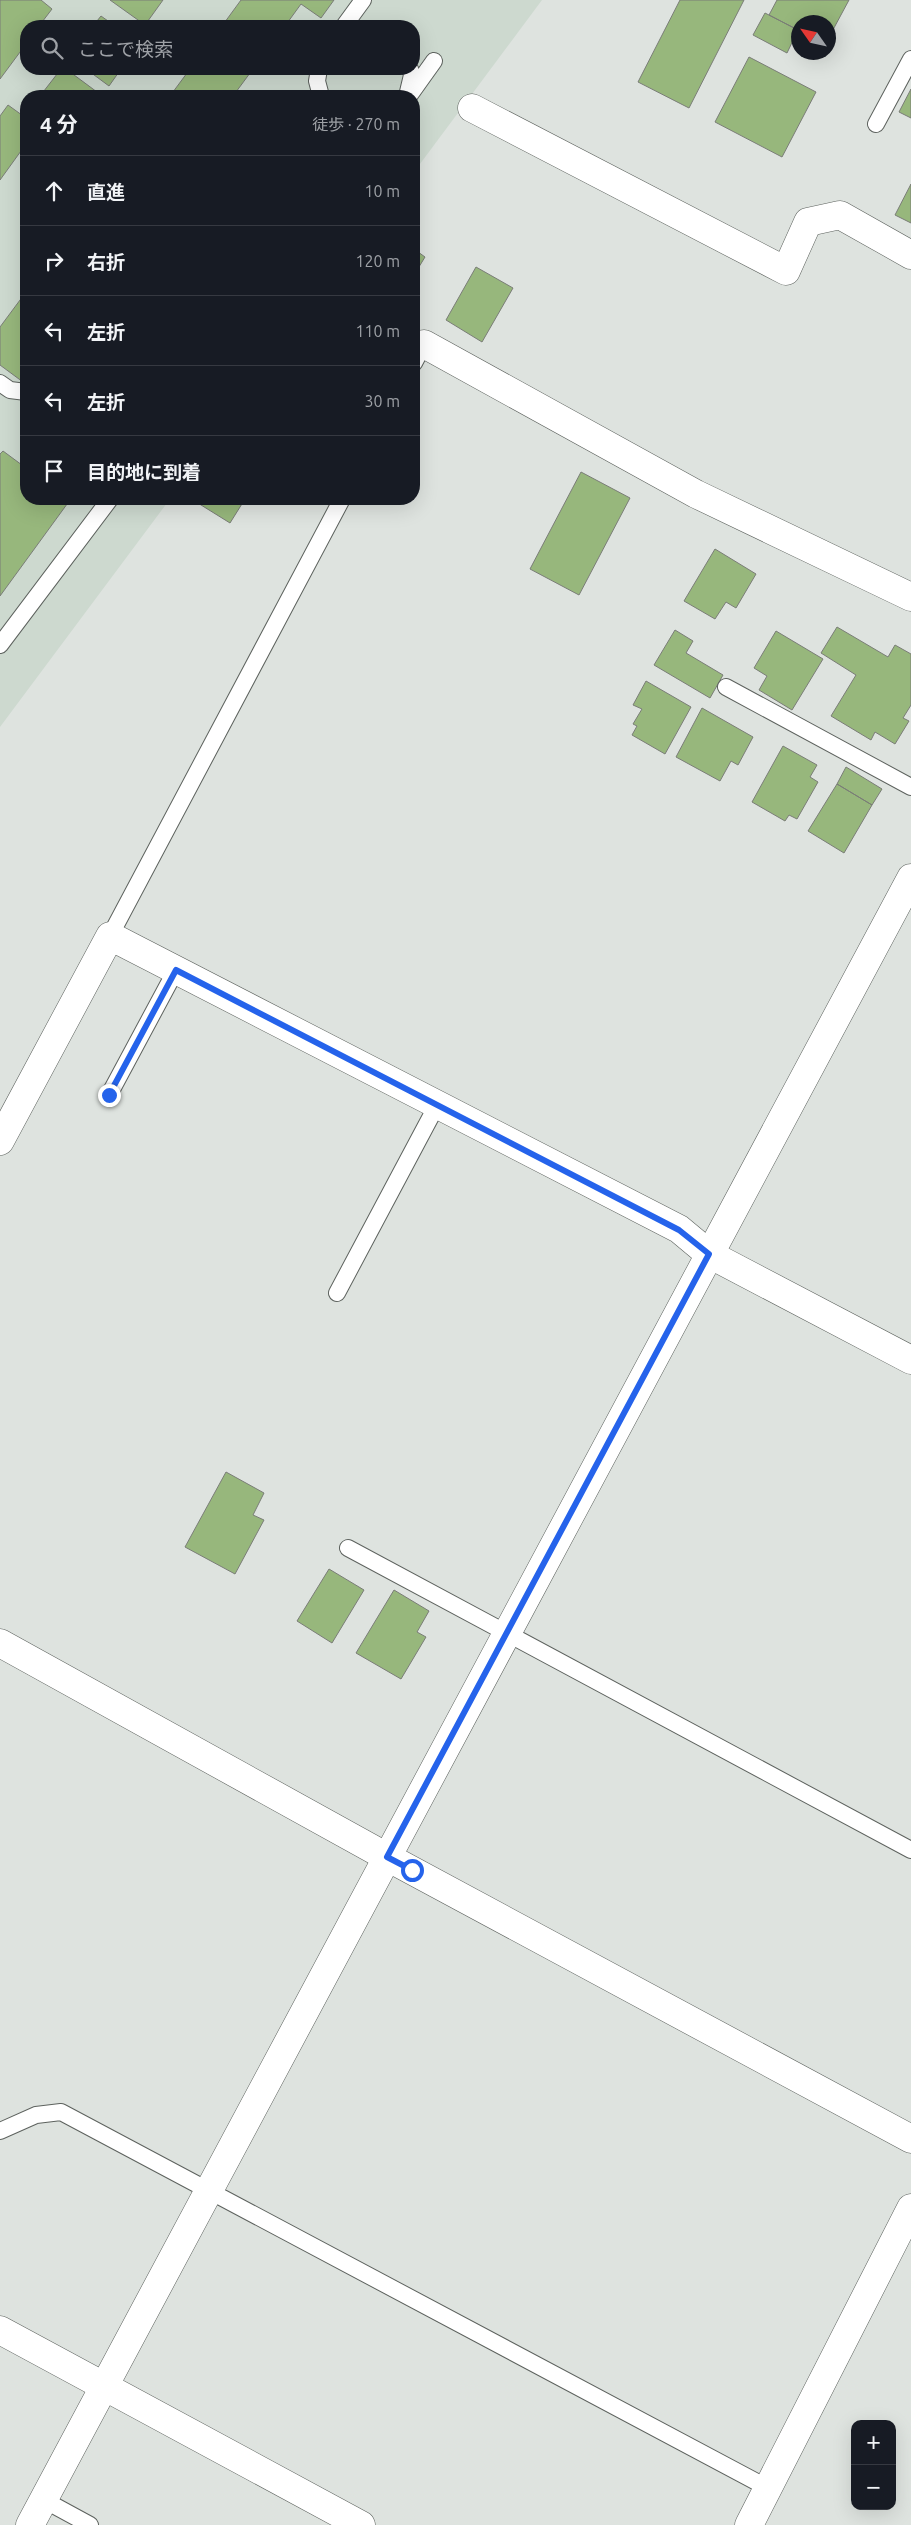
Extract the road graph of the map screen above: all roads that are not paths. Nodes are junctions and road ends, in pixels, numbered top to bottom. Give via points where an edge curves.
1 (363, 0) edge
2 (348, 20) edge
3 (911, 59) edge
4 (434, 62) dead end
5 (318, 75) edge
6 (412, 75) edge
7 (319, 90) edge
8 (409, 90) edge
9 (413, 90) edge
10 (472, 108) dead end
11 (876, 124) dead end
12 (911, 255) edge
13 (420, 351) edge
14 (0, 383) edge
15 (20, 391) edge
16 (105, 505) edge
17 (339, 505) edge
18 (911, 596) edge
19 (0, 645) edge
20 (726, 687) dead end
21 (911, 787) edge
22 (911, 878) edge
23 (110, 936) junction
24 (176, 970) junction
25 (109, 1095) dead end
26 (437, 1104) junction
27 (0, 1141) edge
28 (709, 1254) junction
29 (338, 1293) dead end
30 (911, 1360) edge
31 (348, 1548) dead end
32 (506, 1633) junction
33 (0, 1643) edge
34 (911, 1850) edge
35 (387, 1857) junction
36 (0, 2130) edge
37 (911, 2139) edge
38 (209, 2191) junction
39 (911, 2208) edge
40 (0, 2330) edge
41 (104, 2386) junction
42 (768, 2488) junction
43 (44, 2500) junction
44 (30, 2525) edge
45 (90, 2525) edge
46 (361, 2525) edge
47 (749, 2525) edge

1 - 2 lane
3 - 11 lane
4 - 9 lane
5 - 7 lane
6 - 8 lane
10 - 12 street via 786,271 808,222 840,215
13 - 18 street via 696,494
14 - 15 lane via 10,390
16 - 19 lane
17 - 23 lane
20 - 21 lane
22 - 28 street
23 - 24 street
23 - 27 street
24 - 25 lane
24 - 26 street
26 - 28 street via 679,1230
26 - 29 lane
28 - 30 street
28 - 32 street
31 - 32 lane
32 - 34 lane
32 - 35 street
33 - 35 street
35 - 37 street
35 - 38 street
36 - 38 lane via 36,2115 61,2112
38 - 41 street
38 - 42 lane
39 - 42 street
40 - 41 street
41 - 43 street
41 - 46 street
42 - 47 street
43 - 44 street
43 - 45 lane

